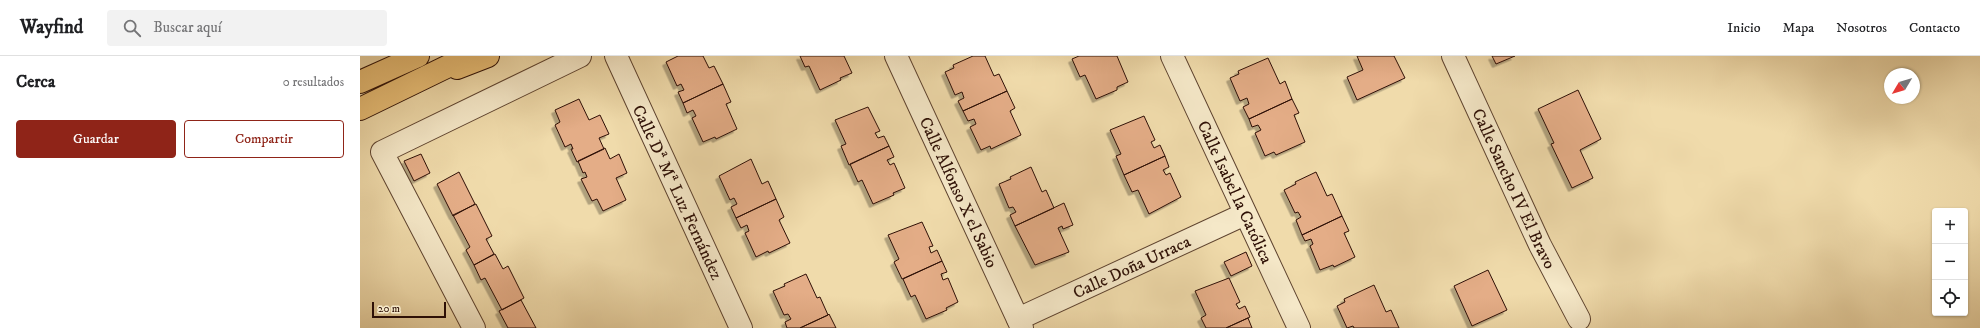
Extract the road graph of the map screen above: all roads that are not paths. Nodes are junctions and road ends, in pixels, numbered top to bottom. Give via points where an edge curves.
1 (408, 56) edge
2 (418, 56) edge
3 (469, 56) edge
4 (488, 56) edge
5 (580, 56) edge
6 (616, 56) edge
7 (896, 56) edge
8 (1172, 56) edge
9 (1453, 56) edge
10 (360, 81) edge
11 (414, 83) junction
12 (360, 109) edge
13 (1245, 214) junction
14 (1579, 319) dead end
15 (1020, 324) edge
16 (474, 328) edge
17 (741, 328) edge
18 (1299, 328) edge

1 - 10 main road
2 - 10 main road
3 - 11 main road
4 - 11 main road
5 - 16 street via 382,152
6 - 17 street, Calle Dª Mª Luz Fernández
7 - 15 street, Calle Alfonso X el Sabio
8 - 13 street, Calle Isabel la Católica
9 - 14 street, Calle Sancho IV El Bravo via 1540,245
11 - 12 main road
13 - 15 street, Calle Doña Urraca
13 - 18 street, Calle Isabel la Católica

